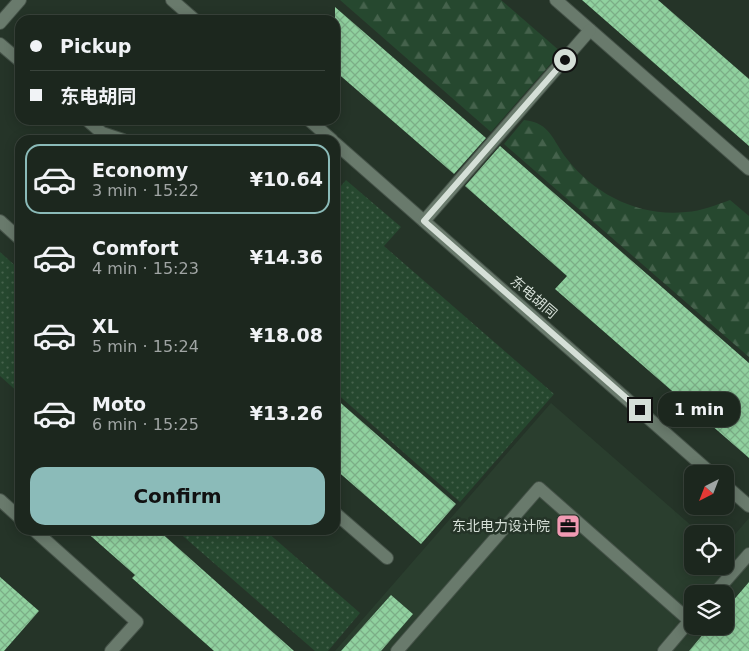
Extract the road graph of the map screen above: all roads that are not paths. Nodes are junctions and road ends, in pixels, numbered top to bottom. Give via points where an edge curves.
1 (20, 0) edge
2 (172, 0) edge
3 (556, 0) edge
4 (189, 15) edge
5 (0, 23) edge
6 (590, 30) junction
7 (0, 44) edge
8 (15, 57) edge
9 (93, 125) edge
10 (315, 125) edge
11 (108, 135) edge
12 (326, 135) edge
13 (340, 147) edge
14 (749, 169) edge
15 (0, 221) edge
16 (424, 221) junction
17 (15, 234) edge
18 (702, 465) edge
19 (734, 493) edge
20 (0, 500) edge
21 (749, 506) edge
22 (15, 514) edge
23 (340, 517) edge
24 (40, 535) edge
25 (749, 554) edge
26 (386, 558) dead end
27 (722, 585) edge
28 (684, 614) edge
29 (684, 628) edge
30 (111, 651) edge
31 (397, 651) edge
32 (664, 651) edge

1 - 5 street
2 - 4 street
3 - 6 street
6 - 14 street
6 - 16 street
7 - 8 street
9 - 11 street
10 - 12 street
13 - 16 street, 东电胡同
15 - 17 street
16 - 18 street, 东电胡同
19 - 21 street
20 - 22 street
23 - 26 street
24 - 30 street via 137,622
25 - 27 street
28 - 31 street via 539,488
29 - 32 street

